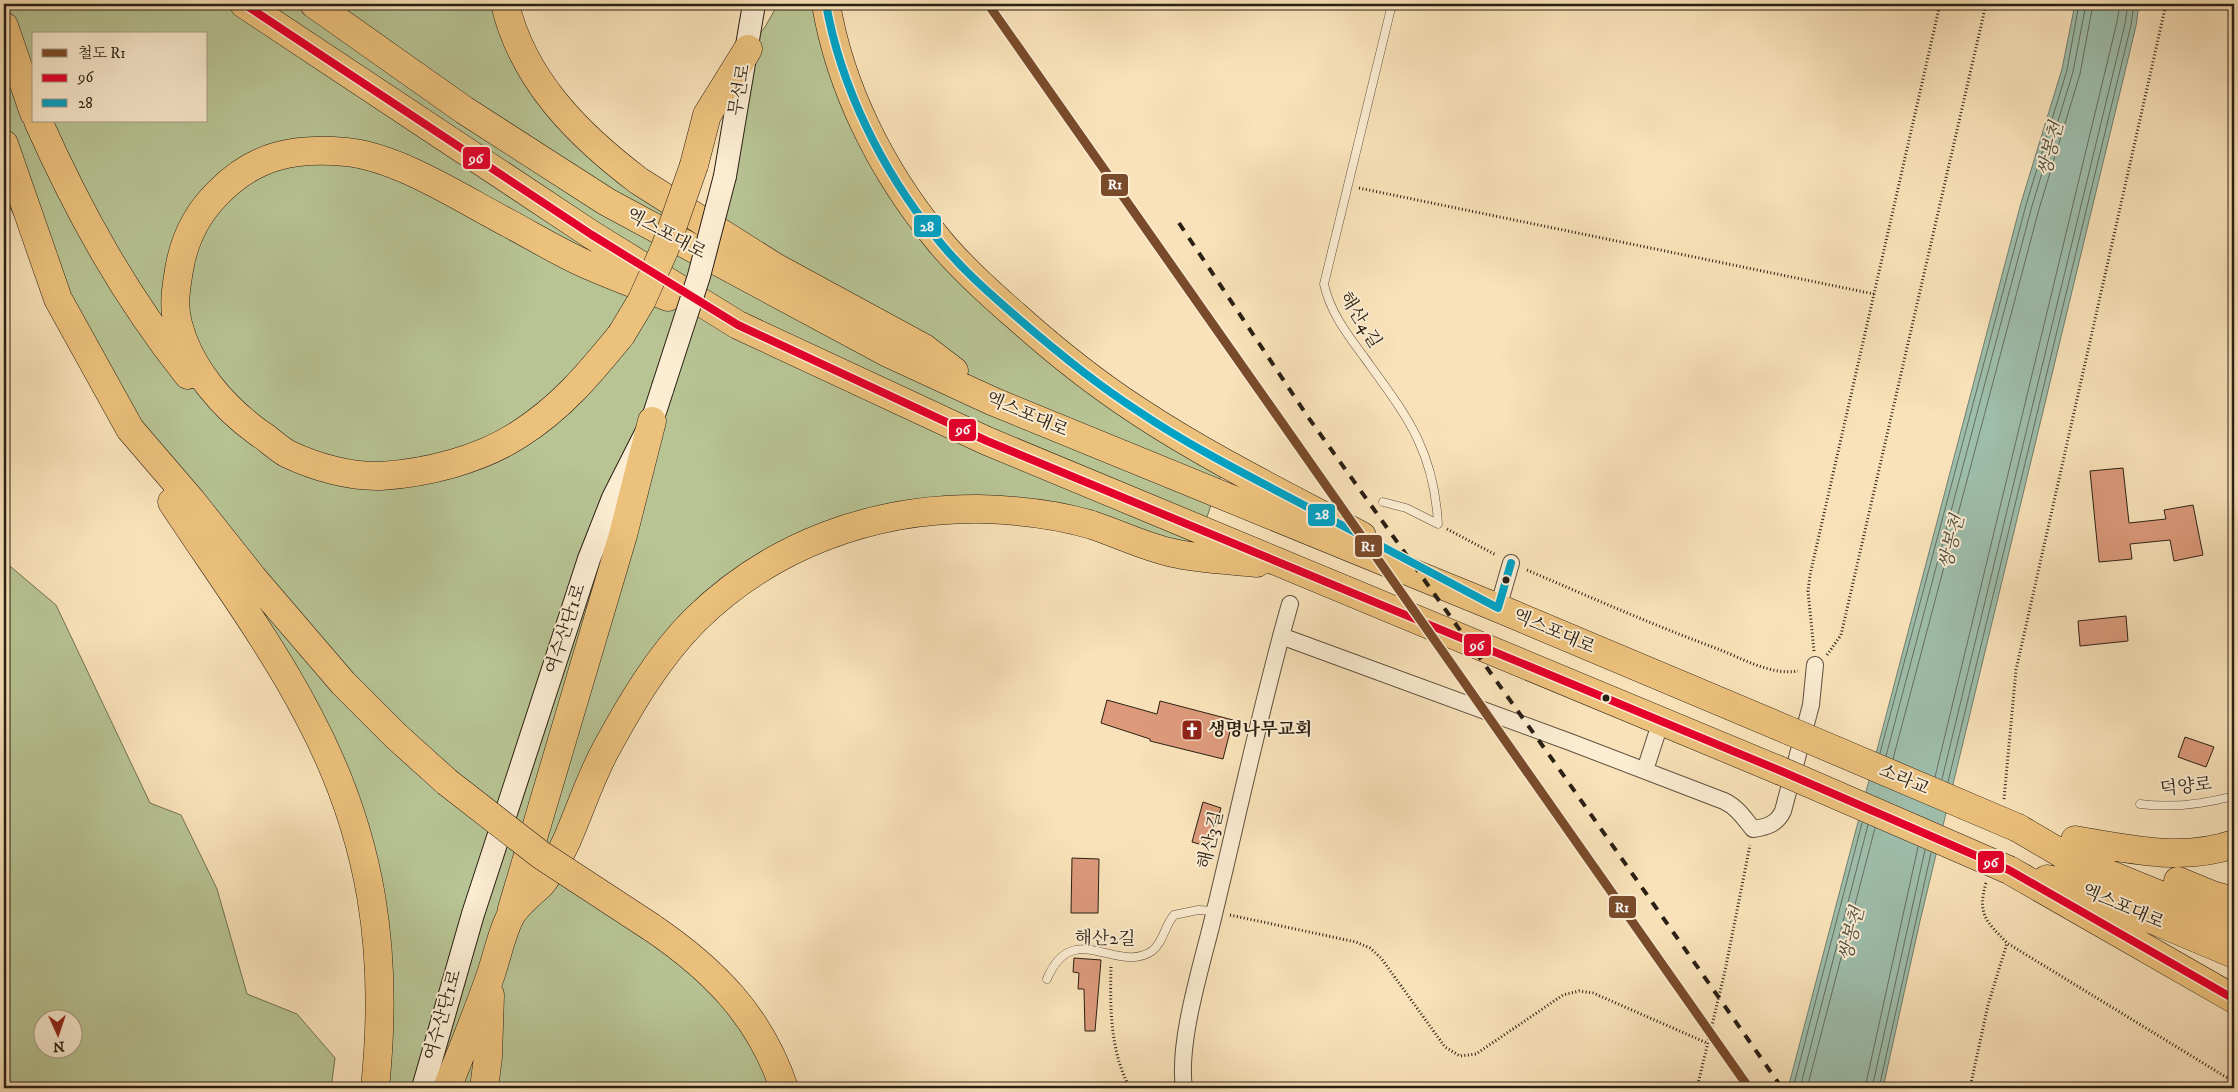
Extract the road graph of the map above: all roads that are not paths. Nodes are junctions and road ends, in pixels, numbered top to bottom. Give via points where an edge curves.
1 (244, 4) edge
2 (314, 4) edge
3 (505, 4) edge
4 (754, 4) edge
5 (826, 4) edge
6 (1392, 4) edge
7 (4, 26) edge
8 (748, 48) junction
9 (32, 106) edge
10 (38, 122) edge
11 (4, 144) edge
12 (725, 176) joint
13 (4, 195) edge
14 (58, 299) junction
15 (738, 326) junction
16 (992, 401) junction
17 (652, 421) junction
18 (130, 429) junction
19 (284, 452) junction
20 (1383, 502) dead end
21 (1511, 563) road end
22 (1286, 566) junction
23 (1290, 604) dead end
24 (1498, 608) junction
25 (1281, 636) junction
26 (1815, 665) road end
27 (1661, 721) junction
28 (1790, 731) joint
29 (1645, 770) junction
30 (2234, 796) edge
31 (2140, 804) dead end
32 (2018, 828) junction
33 (2075, 840) junction
34 (2234, 844) edge
35 (1999, 872) junction
36 (2234, 901) edge
37 (1215, 911) junction
38 (511, 916) junction
39 (2234, 925) edge
40 (2234, 954) edge
41 (490, 978) junction
42 (1047, 979) dead end
43 (2234, 999) edge
44 (375, 1088) edge
45 (423, 1088) edge
46 (447, 1088) edge
47 (484, 1088) edge
48 (784, 1088) edge
49 (1184, 1088) edge

1 - 15 highway, 엑스포대로 via 592,235
2 - 16 highway, 엑스포대로 via 464,110 607,202 886,352
3 - 16 highway via 520,49 549,96 619,166 770,263 924,348
4 - 8 street, 무선로
5 - 24 highway via 832,35 853,97 888,166 937,238 1003,305 1075,366 1158,424
6 - 20 lane, 해산4길 via 1324,284 1341,325 1404,412 1420,441 1433,484 1438,524 1406,508
7 - 9 highway
8 - 12 street, 무선로
8 - 19 highway, bridge via 707,115 665,248 642,300 621,335 553,411 516,437 479,454 434,468 379,476 313,464
10 - 19 highway via 81,214 111,266 169,352 199,390 236,426 257,443
11 - 14 highway
12 - 17 street, 여수산단1로, bridge via 699,276
13 - 14 highway
14 - 18 highway
15 - 19 highway via 588,265 379,159 348,152 282,154 245,170 210,201 186,240 178,272 176,308 185,346 210,386 242,421
15 - 22 highway, 엑스포대로 via 987,441
16 - 24 highway, 엑스포대로
17 - 38 highway via 623,535
17 - 45 street, 여수산단1로 via 613,498 589,559 473,914
18 - 44 highway via 160,482 289,682 342,788 367,874 380,962 381,1005
18 - 48 highway, bridge via 343,683 396,736 447,782 534,850 651,926 706,969 742,1007 767,1045
21 - 24 street
22 - 27 highway, 엑스포대로
22 - 38 highway via 1174,553 1071,520 977,509 938,511 869,522 834,531 800,546 746,577 694,621 670,648 644,684 604,753 556,862
23 - 25 street, 해산3길
24 - 28 highway, 엑스포대로
25 - 29 street
25 - 37 street, 해산3길
26 - 29 street via 1811,704 1783,811 1769,826 1753,830 1733,805
27 - 29 street
27 - 35 highway, 엑스포대로, bridge via 1781,771
28 - 32 highway, 소라교, bridge
30 - 31 lane, 덕양로 via 2198,803
32 - 33 highway
32 - 39 highway, 엑스포대로 via 2069,858
33 - 34 highway via 2140,852 2177,854
33 - 36 highway
35 - 40 highway, 엑스포대로 via 2063,882
35 - 43 highway
37 - 42 lane, 해산2길 via 1198,910 1174,915 1151,951 1134,956 1071,951 1055,962
37 - 49 street, 해산3길 via 1188,1026 1183,1064
38 - 41 highway
41 - 46 highway
41 - 47 highway via 489,1047

